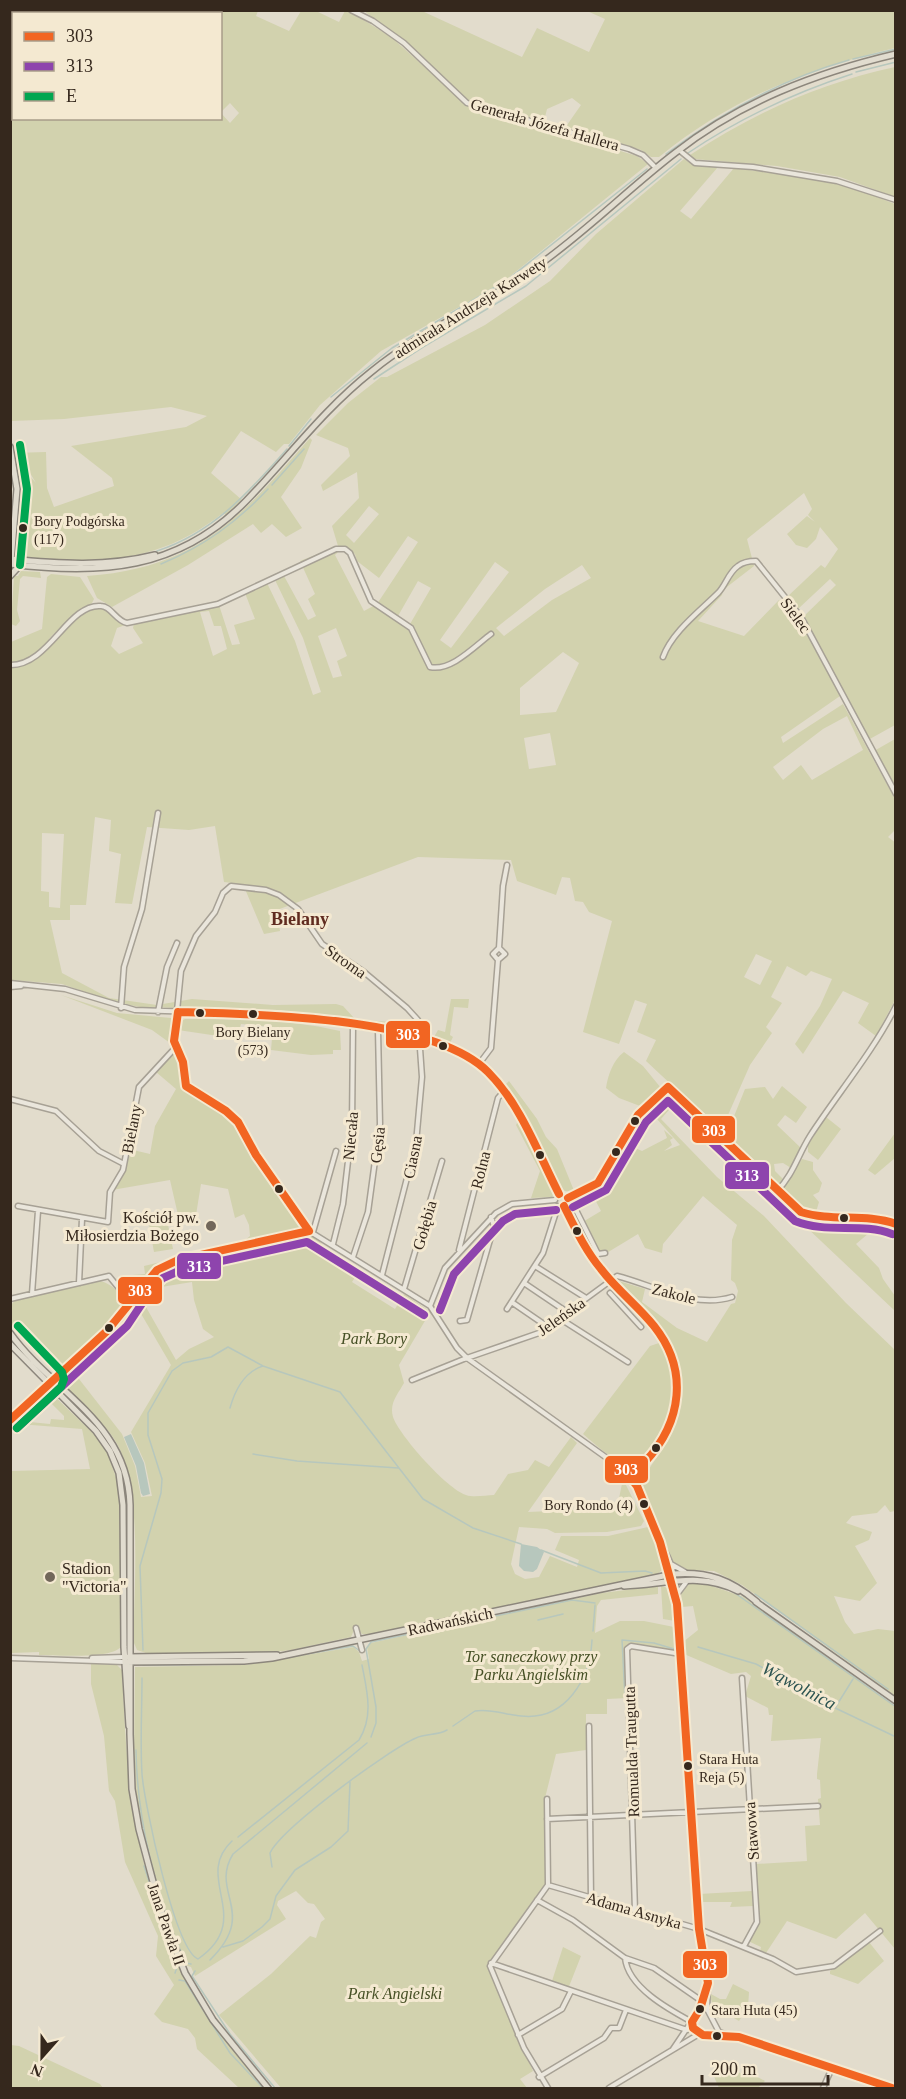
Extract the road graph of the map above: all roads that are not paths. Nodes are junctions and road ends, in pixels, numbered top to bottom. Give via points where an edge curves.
1 (351, 10) edge
2 (361, 10) edge
3 (366, 17) junction
4 (896, 54) edge
5 (679, 150) junction
6 (656, 168) junction
7 (896, 200) edge
8 (10, 447) edge
9 (168, 552) junction
10 (11, 559) edge
11 (10, 564) edge
12 (20, 566) junction
13 (10, 576) edge
14 (491, 634) dead end
15 (663, 657) dead end
16 (10, 665) edge
17 (896, 794) edge
18 (158, 813) dead end
19 (507, 865) dead end
20 (177, 943) dead end
21 (499, 948) junction
22 (498, 960) junction
23 (10, 985) edge
24 (896, 1006) edge
25 (122, 1008) junction
26 (158, 1012) junction
27 (178, 1012) junction
28 (353, 1027) junction
29 (378, 1030) junction
30 (420, 1036) junction
31 (176, 1047) junction
32 (479, 1064) junction
33 (505, 1090) junction
34 (10, 1099) edge
35 (336, 1151) dead end
36 (442, 1161) dead end
37 (124, 1164) junction
38 (777, 1191) junction
39 (559, 1194) junction
40 (568, 1198) junction
41 (555, 1200) junction
42 (18, 1206) dead end
43 (558, 1206) junction
44 (564, 1206) junction
45 (575, 1208) dead end
46 (38, 1211) junction
47 (580, 1216) junction
48 (491, 1218) junction
49 (82, 1219) junction
50 (571, 1220) junction
51 (896, 1224) edge
52 (311, 1231) junction
53 (333, 1244) junction
54 (459, 1252) junction
55 (604, 1253) dead end
56 (353, 1257) junction
57 (535, 1266) junction
58 (382, 1275) junction
59 (616, 1277) joint
60 (610, 1281) junction
61 (79, 1283) junction
62 (524, 1283) junction
63 (404, 1289) junction
64 (610, 1293) dead end
65 (32, 1294) junction
66 (732, 1297) dead end
67 (586, 1298) junction
68 (10, 1299) edge
69 (131, 1303) junction
70 (513, 1303) junction
71 (430, 1306) junction
72 (507, 1310) dead end
73 (567, 1312) junction
74 (559, 1318) junction
75 (460, 1321) dead end
76 (548, 1327) junction
77 (641, 1327) dead end
78 (10, 1333) edge
79 (10, 1344) edge
80 (467, 1358) junction
81 (628, 1362) dead end
82 (412, 1380) dead end
83 (52, 1382) junction
84 (10, 1420) edge
85 (640, 1468) junction
86 (626, 1469) junction
87 (638, 1479) junction
88 (633, 1480) junction
89 (637, 1486) junction
90 (660, 1542) junction
91 (670, 1564) junction
92 (689, 1576) junction
93 (672, 1577) junction
94 (678, 1594) junction
95 (677, 1604) junction
96 (356, 1628) dead end
97 (359, 1640) junction
98 (124, 1647) junction
99 (131, 1648) junction
100 (362, 1650) dead end
101 (681, 1654) junction
102 (285, 1655) junction
103 (116, 1657) junction
104 (141, 1657) junction
105 (10, 1658) edge
106 (86, 1659) junction
107 (128, 1659) junction
108 (741, 1678) dead end
109 (896, 1701) edge
110 (589, 1726) dead end
111 (547, 1799) dead end
112 (818, 1806) dead end
113 (750, 1810) junction
114 (692, 1814) junction
115 (633, 1816) junction
116 (590, 1817) junction
117 (547, 1819) junction
118 (548, 1885) junction
119 (591, 1898) junction
120 (537, 1900) junction
121 (635, 1911) junction
122 (699, 1929) junction
123 (880, 1931) dead end
124 (744, 1946) junction
125 (625, 1958) junction
126 (491, 1963) junction
127 (826, 1968) junction
128 (827, 1974) dead end
129 (572, 1991) junction
130 (704, 2003) junction
131 (626, 2010) junction
132 (696, 2014) junction
133 (710, 2014) junction
134 (692, 2022) junction
135 (714, 2024) junction
136 (687, 2030) junction
137 (699, 2034) junction
138 (518, 2035) junction
139 (706, 2035) junction
140 (729, 2035) junction
141 (671, 2052) junction
142 (832, 2068) junction
143 (539, 2077) junction
144 (268, 2088) edge
145 (548, 2088) edge
146 (609, 2088) edge
147 (823, 2088) edge
148 (892, 2088) edge

1 - 3 street, Generała Józefa Hallera
2 - 3 street
3 - 6 street, Generała Józefa Hallera via 404,43 467,103 629,149 643,155
4 - 5 main road, admirała Andrzeja Karwety via 787,87 737,111
5 - 6 main road, admirała Andrzeja Karwety
5 - 7 street via 695,163 753,167 837,181
6 - 9 main road, admirała Andrzeja Karwety via 539,265 371,371 319,419 232,515
8 - 10 main road via 16,486
9 - 10 main road, admirała Andrzeja Karwety via 82,565
9 - 12 main road, admirała Andrzeja Karwety via 141,563 101,570
10 - 11 main road
11 - 12 main road, admirała Andrzeja Karwety
12 - 13 main road
14 - 16 street via 449,664 430,666 411,628 371,601 353,558 342,549 322,554 212,607 127,623 101,606 63,628 34,658
15 - 17 street, Sielec via 693,617 719,592 729,574 743,563 756,561 801,617
18 - 25 street via 142,909 124,967
19 - 21 street
20 - 26 street via 167,967
21 - 22 street via 493,954
21 - 22 street via 505,954
22 - 32 street via 491,1048
23 - 25 street via 64,989
24 - 38 street
25 - 26 street
26 - 27 street
27 - 28 street via 277,1014
27 - 30 street, Stroma via 184,961 196,936 231,886 270,891 298,909 322,944 364,972 412,1014
27 - 31 street
28 - 29 street
28 - 53 street, Niecała via 352,1127 344,1204
29 - 30 street
29 - 56 street, Gęsia via 380,1124 368,1212
30 - 32 street
30 - 58 street, Ciasna via 422,1077 416,1143
31 - 37 street, Bielany via 139,1087
31 - 52 street via 183,1062 186,1086 238,1122 256,1155
32 - 33 street
33 - 39 street via 521,1114
33 - 54 street, Rolna via 498,1098
34 - 37 street via 56,1111 99,1151
35 - 52 street
36 - 63 street, Gołębia
37 - 49 street, Bielany via 110,1192 108,1222
38 - 40 street via 668,1088 638,1115 598,1183
38 - 51 street via 812,1216 869,1217
39 - 40 street
39 - 41 street
40 - 44 street
41 - 43 street
41 - 48 street via 512,1204
42 - 46 street
43 - 44 street
43 - 57 street
44 - 50 street
45 - 47 street
46 - 49 street
46 - 65 street
47 - 50 street
47 - 55 street via 598,1254
48 - 54 street
48 - 75 street via 494,1226 467,1320
49 - 61 street
50 - 60 street
52 - 53 street
52 - 69 street via 169,1263 148,1276
53 - 56 street
54 - 71 street via 445,1268
56 - 58 street
57 - 62 street
57 - 67 street
58 - 63 street
59 - 60 street, Jeleńska
59 - 66 street, Zakole via 690,1298
60 - 67 street, Jeleńska
60 - 85 street via 666,1344 678,1380 678,1404 671,1428 661,1446
61 - 65 street
61 - 69 street via 109,1276
62 - 70 street
62 - 73 street
63 - 71 street
64 - 77 street
65 - 68 street
67 - 73 street, Jeleńska
69 - 83 street
70 - 72 street
70 - 76 street
71 - 80 street
73 - 74 street, Jeleńska
74 - 76 street, Jeleńska
74 - 81 street
76 - 80 street, Jeleńska via 526,1339
78 - 83 main road
79 - 83 main road
80 - 82 street, Jeleńska
80 - 86 street
83 - 84 street
83 - 98 main road, Jana Pawła II via 102,1438 119,1473 123,1505
83 - 99 main road, Jana Pawła II via 109,1437 127,1476
85 - 86 street
85 - 87 street
86 - 88 street via 628,1478
87 - 88 street
87 - 89 street
88 - 89 street
89 - 90 street
90 - 91 street
90 - 93 street
91 - 92 street
91 - 93 street
92 - 93 main road, Radwańskich
92 - 94 street
92 - 109 main road, Radwańskich via 722,1578
93 - 94 street
93 - 95 street
93 - 97 main road, Radwańskich
94 - 95 street
95 - 101 street
96 - 97 street
97 - 100 street
97 - 102 main road, Radwańskich
98 - 103 street
98 - 107 main road, Jana Pawła II
99 - 104 main road
99 - 107 main road, Jana Pawła II
101 - 114 street
101 - 115 street, Romualda Traugutta via 631,1646 627,1649
102 - 104 main road, Radwańskich
102 - 107 main road, Radwańskich via 244,1661
103 - 106 street
103 - 107 street
104 - 107 main road, Radwańskich
105 - 106 street
106 - 107 street
107 - 144 main road, Jana Pawła II via 132,1789 137,1822 171,1941 208,2013
108 - 113 street, Stawowa
110 - 116 street
111 - 117 street
112 - 113 street
113 - 114 street
113 - 124 street, Stawowa via 756,1922
114 - 115 street
114 - 122 street
115 - 116 street
115 - 121 street, Romualda Traugutta
116 - 117 street
116 - 119 street
117 - 118 street
118 - 119 street, Adama Asnyka
118 - 120 street
119 - 121 street, Adama Asnyka
120 - 125 street via 573,1920
120 - 126 street
121 - 122 street, Adama Asnyka
122 - 124 street, Adama Asnyka
122 - 130 street via 707,1991
123 - 127 street, Adama Asnyka
124 - 127 street, Adama Asnyka via 796,1972
125 - 130 street via 654,1968
125 - 134 street via 629,1974 667,2008
126 - 129 street
126 - 138 street via 490,1970
127 - 128 street
129 - 131 street
129 - 138 street via 562,2009
130 - 132 street
130 - 133 street
131 - 136 street
131 - 143 street via 619,2028 611,2028 604,2038
132 - 133 street via 703,2010
132 - 134 street
133 - 135 street
134 - 136 street
134 - 137 street
135 - 139 street
135 - 140 street via 717,2031
136 - 141 street
137 - 139 street
137 - 141 street
138 - 143 street
139 - 140 street
140 - 142 street
141 - 146 street
142 - 147 street
142 - 148 street
143 - 145 street

